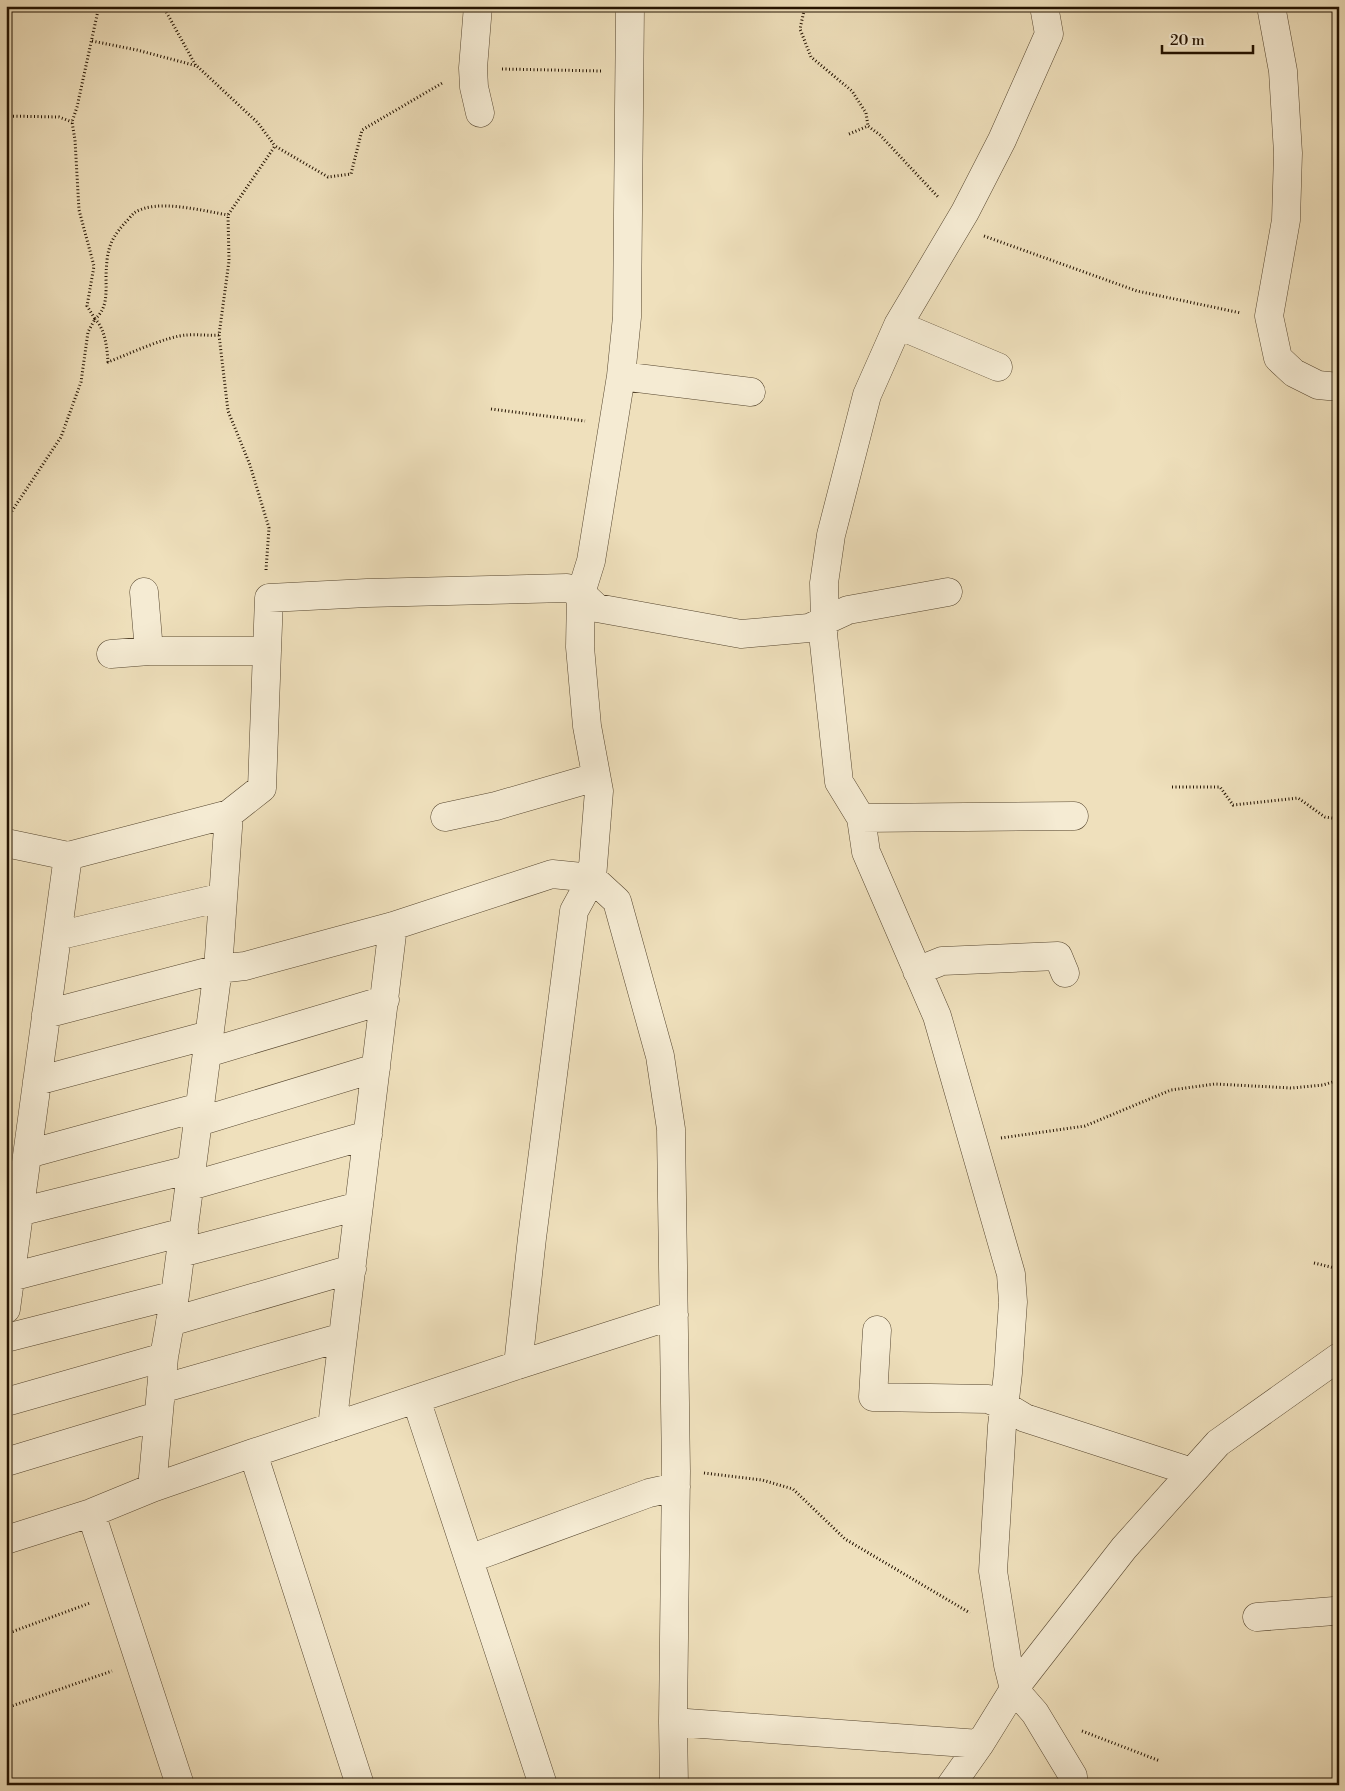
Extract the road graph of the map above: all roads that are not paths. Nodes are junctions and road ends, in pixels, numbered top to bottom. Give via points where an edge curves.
1 (478, 6) edge
2 (630, 6) edge
3 (1044, 6) edge
4 (1271, 6) edge
5 (480, 113) dead end
6 (898, 325) junction
7 (998, 367) dead end
8 (621, 376) junction
9 (1339, 387) edge
10 (751, 392) dead end
11 (144, 592) dead end
12 (948, 592) dead end
13 (581, 593) junction
14 (825, 622) junction
15 (149, 651) junction
16 (267, 651) junction
17 (111, 654) dead end
18 (596, 776) junction
19 (229, 814) junction
20 (1074, 816) dead end
21 (445, 817) dead end
22 (861, 818) junction
23 (6, 843) edge
24 (68, 856) junction
25 (592, 878) junction
26 (223, 897) junction
27 (393, 926) junction
28 (57, 936) junction
29 (218, 969) junction
30 (917, 970) junction
31 (1065, 973) dead end
32 (384, 1000) junction
33 (46, 1014) junction
34 (208, 1044) junction
35 (376, 1068) junction
36 (37, 1082) junction
37 (199, 1114) junction
38 (368, 1135) junction
39 (28, 1154) junction
40 (191, 1177) junction
41 (359, 1206) junction
42 (19, 1212) junction
43 (182, 1242) junction
44 (352, 1268) junction
45 (11, 1276) junction
46 (175, 1295) junction
47 (6, 1309) edge
48 (674, 1315) junction
49 (170, 1322) junction
50 (877, 1330) dead end
51 (344, 1337) junction
52 (6, 1338) edge
53 (164, 1357) junction
54 (1339, 1357) edge
55 (518, 1365) junction
56 (416, 1399) junction
57 (6, 1402) edge
58 (160, 1402) junction
59 (1005, 1406) junction
60 (332, 1428) junction
61 (253, 1453) junction
62 (6, 1462) edge
63 (1192, 1472) junction
64 (676, 1479) junction
65 (152, 1488) junction
66 (91, 1513) junction
67 (6, 1540) edge
68 (469, 1559) junction
69 (1339, 1613) edge
70 (1257, 1617) dead end
71 (1014, 1689) junction
72 (672, 1722) junction
73 (980, 1744) junction
74 (180, 1785) edge
75 (360, 1785) edge
76 (542, 1785) edge
77 (674, 1785) edge
78 (951, 1785) edge
79 (1073, 1785) edge

1 - 5 street via 473,68
2 - 8 street via 627,317
3 - 6 street via 1049,34 1002,140 966,212
4 - 9 street via 1283,71 1288,153 1286,220 1269,316 1278,358 1294,373 1318,385
6 - 7 street
6 - 14 street via 867,395 834,526 824,583
8 - 10 street
8 - 13 street via 591,561
11 - 15 street
12 - 14 street via 848,610
13 - 14 street via 598,608 741,634 809,628
13 - 16 street via 567,588 501,589 269,598
13 - 18 street via 580,647 587,726
14 - 22 street via 822,634 839,782
15 - 16 street
15 - 17 street
16 - 19 street via 262,788
18 - 21 street via 496,806
18 - 25 street via 599,791
19 - 24 street
19 - 26 street
20 - 22 street
22 - 30 street via 866,852
23 - 24 street
24 - 28 street
25 - 27 street via 552,874
25 - 48 street via 616,901 660,1056 671,1129
25 - 55 street via 574,911
26 - 28 street
26 - 29 street
27 - 29 street via 245,966
27 - 32 street
28 - 33 street
29 - 33 street
29 - 34 street
30 - 31 street via 942,961 1058,956
30 - 59 street via 937,1016 1011,1274 1013,1302
32 - 34 street
32 - 35 street
33 - 36 street
34 - 36 street
34 - 37 street
35 - 37 street
35 - 38 street
36 - 39 street
37 - 39 street
37 - 40 street
38 - 40 street
38 - 41 street
39 - 42 street
40 - 42 street
40 - 43 street
41 - 43 street
41 - 44 street
42 - 45 street
43 - 45 street
43 - 46 street
44 - 49 street
44 - 51 street
45 - 47 street
46 - 49 street
46 - 52 street
48 - 55 street
48 - 64 street
49 - 53 street
50 - 59 street via 872,1397 988,1399
51 - 58 street
51 - 60 street
53 - 57 street
53 - 58 street
54 - 63 street via 1218,1443
55 - 56 street
56 - 60 street
56 - 68 street
58 - 62 street
58 - 65 street
59 - 63 street via 1025,1418
59 - 71 street via 993,1571
60 - 61 street
61 - 65 street
61 - 75 street
63 - 71 street via 1124,1548
64 - 68 street via 649,1494
64 - 72 street
65 - 66 street
66 - 67 street
66 - 74 street
68 - 76 street
69 - 70 street
71 - 73 street
71 - 79 street via 1039,1721 1073,1776
72 - 73 street
72 - 77 street
73 - 78 street

